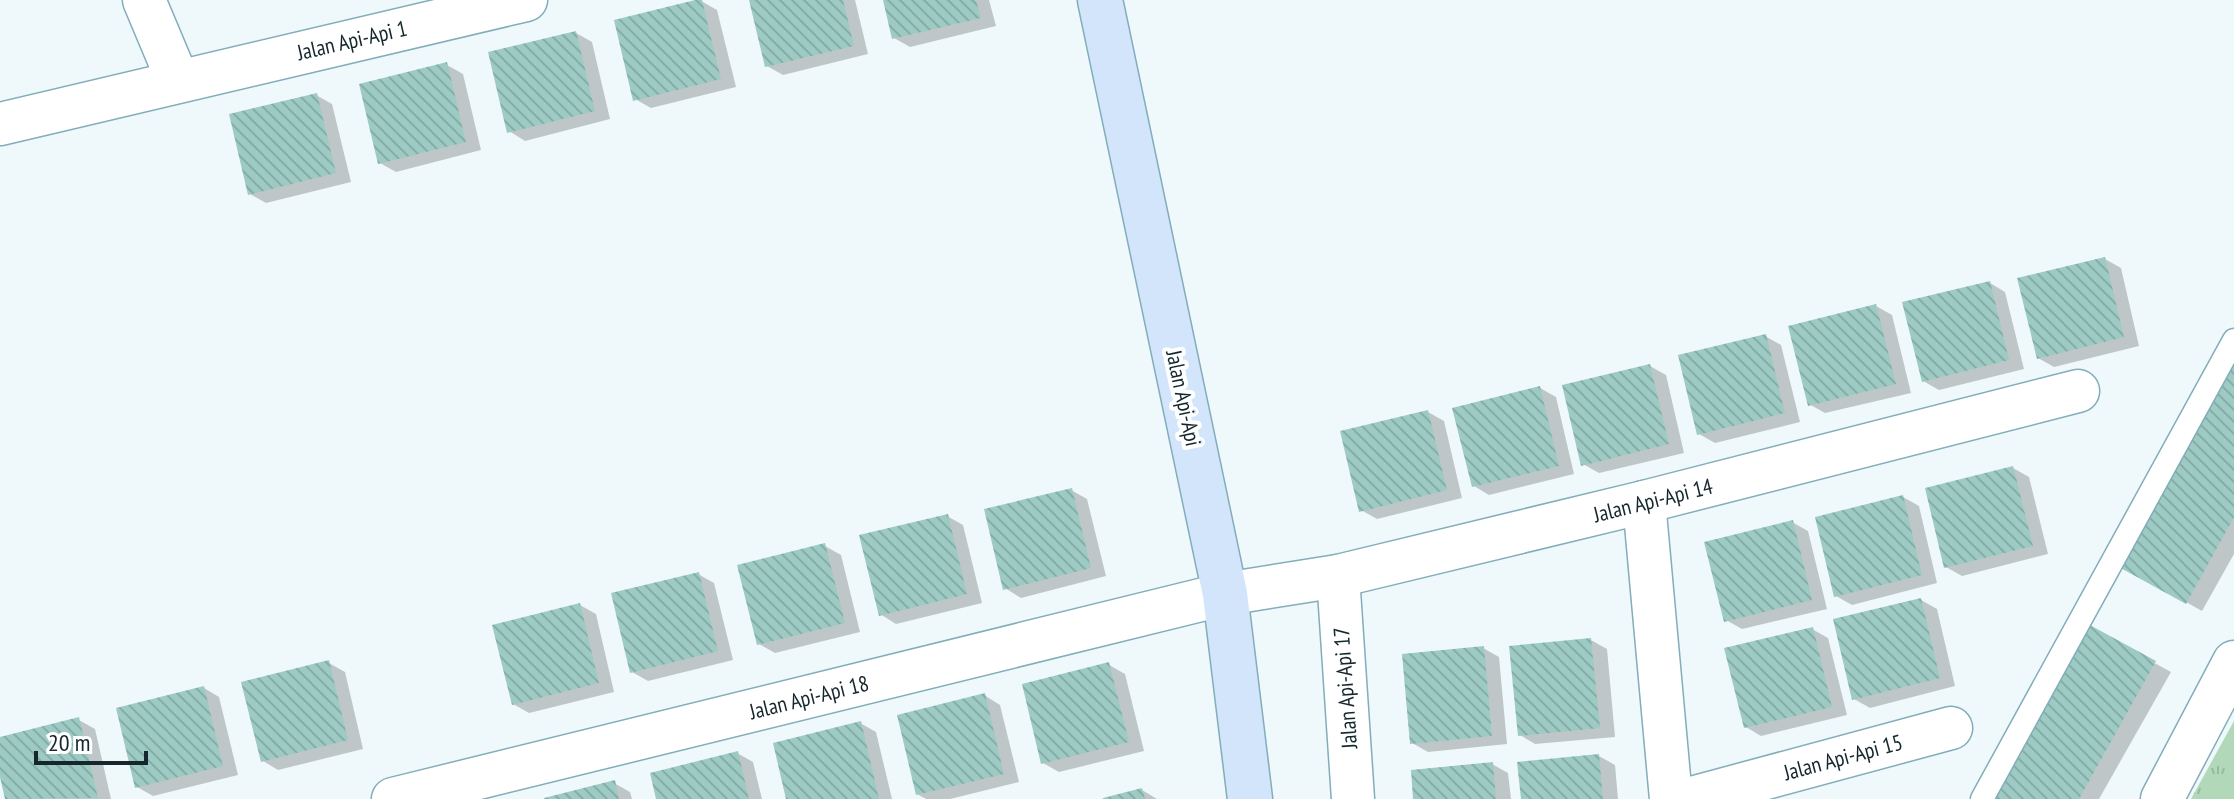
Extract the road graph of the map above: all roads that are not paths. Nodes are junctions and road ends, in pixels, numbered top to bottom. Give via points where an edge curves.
1 (144, 0) edge
2 (526, 0) edge
3 (1100, 0) edge
4 (476, 6) edge
5 (178, 81) junction
6 (0, 124) edge
7 (2234, 340) edge
8 (2078, 391) dead end
9 (1644, 502) junction
10 (1338, 576) junction
11 (1225, 594) junction
12 (2234, 662) edge
13 (1951, 728) dead end
14 (393, 799) edge
15 (1250, 799) edge
16 (1353, 799) edge
17 (1671, 799) edge
18 (1688, 799) edge
19 (1982, 799) edge
20 (2162, 799) edge

1 - 5 street
2 - 4 street, Jalan Api-Api 1
3 - 11 street, Jalan Api-Api
4 - 5 street, Jalan Api-Api 1
5 - 6 street, Jalan Api-Api 1
7 - 19 lane
8 - 9 street, Jalan Api-Api 14
9 - 10 street, Jalan Api-Api 14
9 - 17 street
10 - 11 street, Jalan Api-Api 14
10 - 16 street, Jalan Api-Api 17
11 - 14 street, Jalan Api-Api 18
11 - 15 street, Jalan Api-Api
12 - 20 street
13 - 18 street, Jalan Api-Api 15

